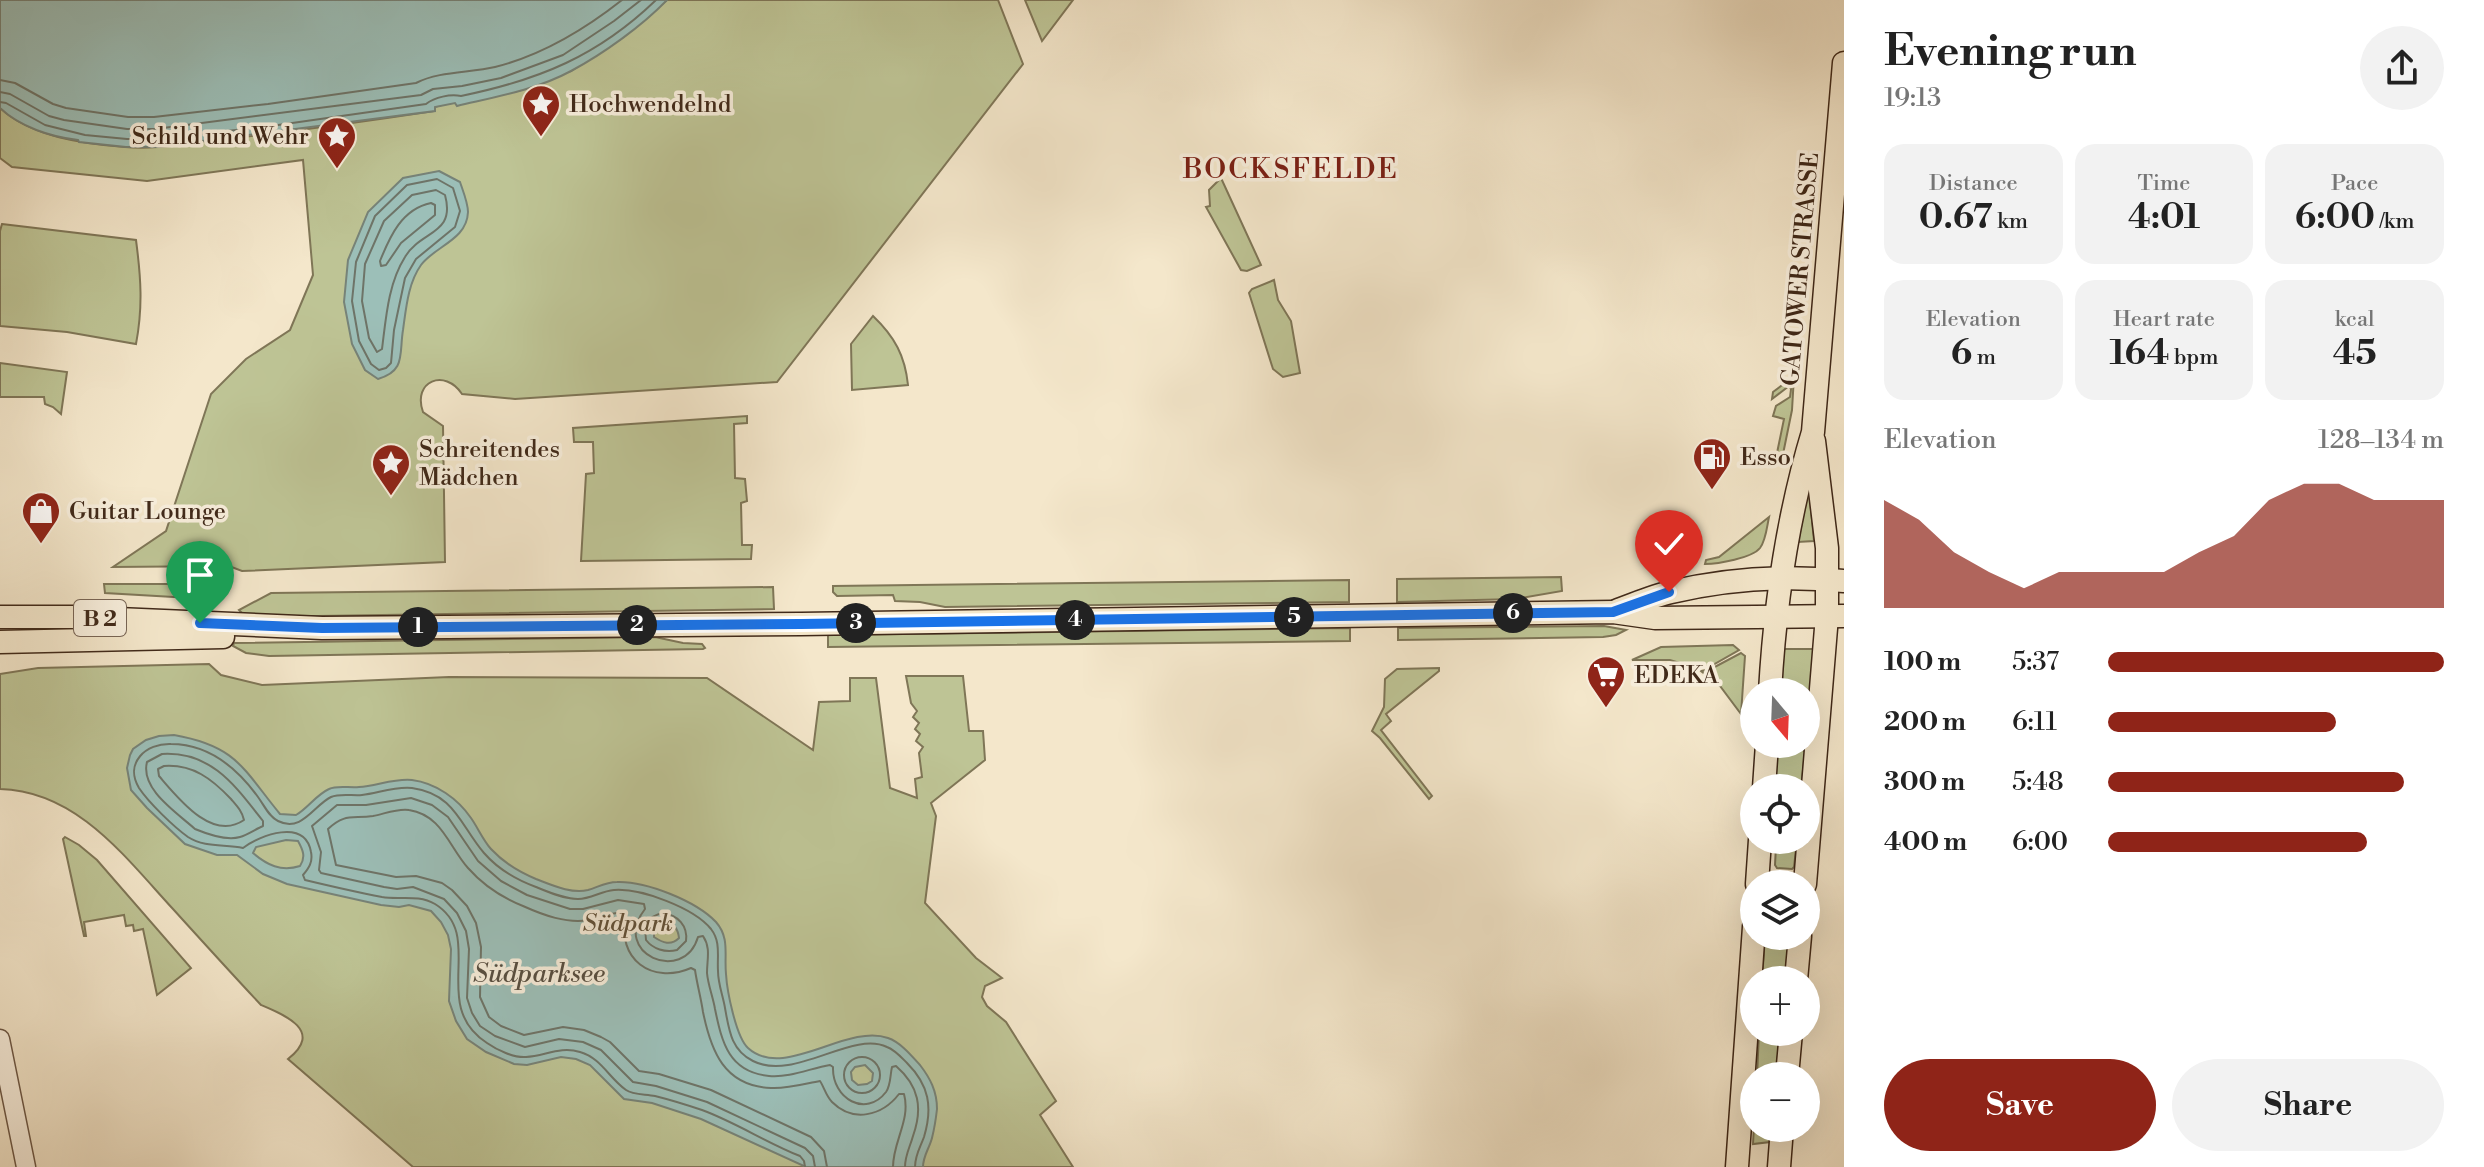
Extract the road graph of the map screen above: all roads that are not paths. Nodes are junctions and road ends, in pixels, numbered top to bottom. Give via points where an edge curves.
1 (1844, 63) edge
2 (1813, 432) junction
3 (1779, 578) junction
4 (1836, 580) edge
5 (1613, 612) junction
6 (1836, 616) edge
7 (0, 617) edge
8 (1775, 617) junction
9 (322, 628) junction
10 (0, 642) edge
11 (1771, 678) edge
12 (1807, 870) edge
13 (1752, 950) edge
14 (0, 1039) edge
15 (1781, 1142) edge
16 (26, 1167) edge
17 (1737, 1167) edge
18 (1779, 1167) edge

1 - 2 main road, GATOWER STRASSE
2 - 3 main road, GATOWER STRASSE
2 - 4 main road, GATOWER STRASSE
3 - 4 main road, B 2
3 - 5 main road, B 2 via 1669,592
3 - 8 main road, GATOWER STRASSE
4 - 6 main road, GATOWER STRASSE
5 - 8 main road, B 2 via 1655,618
5 - 9 main road, B 2
6 - 8 main road, B 2
6 - 12 main road, GATOWER STRASSE
7 - 9 main road, B 2
8 - 11 main road, GATOWER STRASSE
9 - 10 main road, B 2 via 204,638
13 - 17 main road
14 - 16 street
15 - 18 main road

